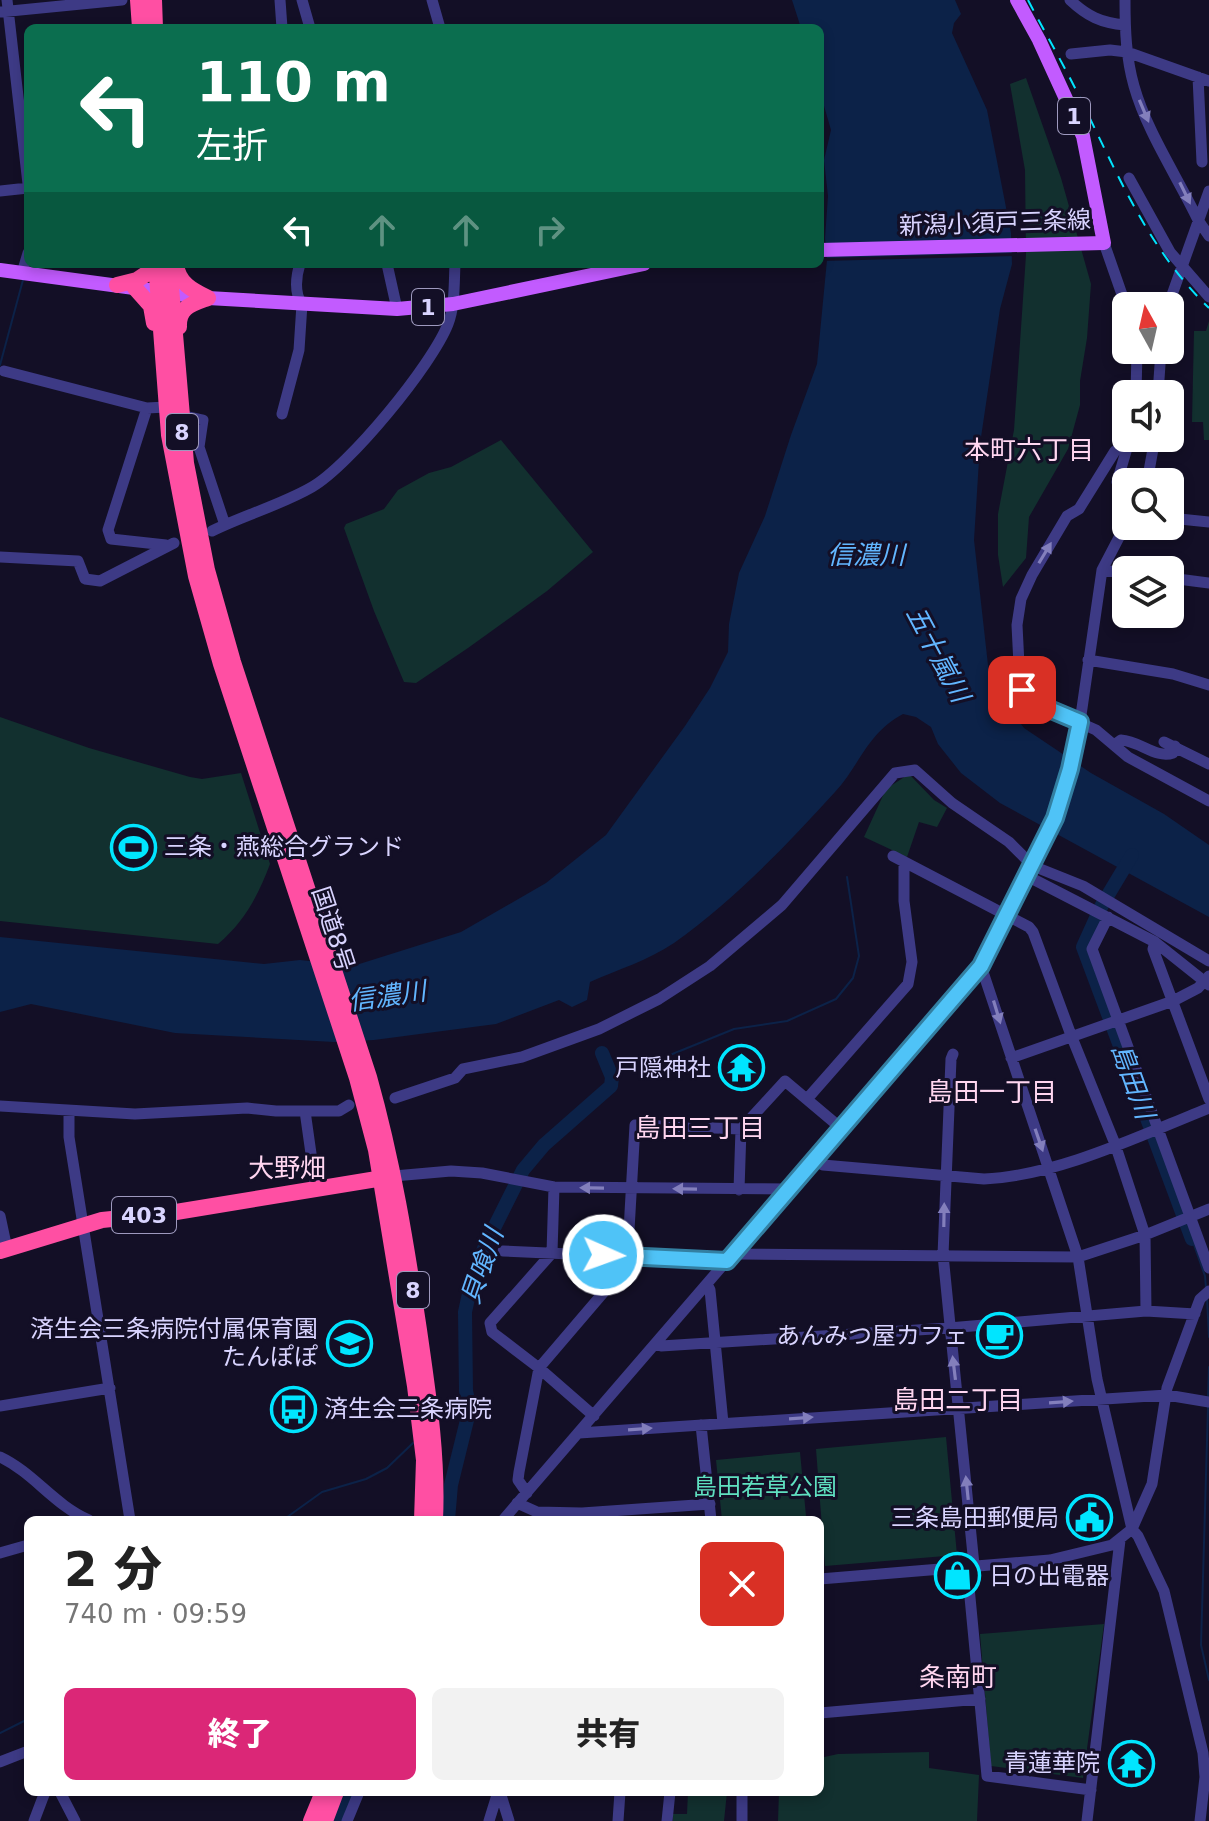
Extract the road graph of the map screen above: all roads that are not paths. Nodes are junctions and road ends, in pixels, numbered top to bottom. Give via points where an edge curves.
1 (122, 0) edge
2 (138, 0) edge
3 (154, 0) edge
4 (280, 0) edge
5 (302, 0) edge
6 (432, 0) edge
7 (1017, 0) edge
8 (1070, 0) edge
9 (1125, 0) edge
10 (5, 8) edge
11 (140, 24) edge
12 (155, 24) edge
13 (282, 24) edge
14 (309, 24) edge
15 (439, 24) edge
16 (1125, 25) junction
17 (1127, 52) junction
18 (1071, 54) dead end
19 (1204, 79) edge
20 (24, 155) edge
21 (1202, 162) dead end
22 (1129, 178) dead end
23 (24, 187) edge
24 (0, 191) edge
25 (1209, 191) edge
26 (1198, 220) junction
27 (1209, 236) edge
28 (1100, 243) junction
29 (824, 250) edge
30 (1182, 265) junction
31 (24, 266) edge
32 (150, 268) edge
33 (157, 268) edge
34 (168, 268) edge
35 (176, 268) edge
36 (299, 268) edge
37 (388, 268) edge
38 (455, 268) edge
39 (625, 268) edge
40 (0, 270) edge
41 (22, 273) junction
42 (117, 285) junction
43 (135, 288) junction
44 (165, 292) junction
45 (1120, 292) edge
46 (1173, 292) edge
47 (1209, 297) edge
48 (208, 298) junction
49 (302, 304) junction
50 (453, 304) junction
51 (397, 309) junction
52 (162, 354) junction
53 (4, 371) dead end
54 (177, 371) junction
55 (147, 408) junction
56 (173, 411) junction
57 (282, 414) dead end
58 (1114, 452) edge
59 (1184, 519) edge
60 (1209, 522) edge
61 (225, 525) junction
62 (212, 531) dead end
63 (1118, 540) edge
64 (0, 557) edge
65 (1102, 570) junction
66 (1112, 571) edge
67 (1184, 580) edge
68 (1209, 583) edge
69 (1088, 660) junction
70 (1209, 685) edge
71 (1079, 728) junction
72 (1114, 745) junction
73 (1209, 764) edge
74 (1209, 801) edge
75 (893, 856) dead end
76 (904, 862) junction
77 (1030, 871) junction
78 (1007, 916) junction
79 (1108, 917) junction
80 (1155, 942) junction
81 (1209, 961) edge
82 (981, 966) junction
83 (1208, 981) edge
84 (1173, 1001) junction
85 (1117, 1020) junction
86 (1071, 1035) junction
87 (953, 1054) dead end
88 (1011, 1058) junction
89 (395, 1098) dead end
90 (807, 1099) junction
91 (1209, 1099) edge
92 (349, 1105) dead end
93 (0, 1106) edge
94 (1209, 1108) edge
95 (69, 1111) junction
96 (305, 1111) junction
97 (741, 1129) junction
98 (842, 1129) junction
99 (1154, 1130) junction
100 (1115, 1144) junction
101 (815, 1160) junction
102 (1049, 1168) junction
103 (945, 1175) junction
104 (388, 1177) junction
105 (554, 1187) junction
106 (630, 1188) junction
107 (316, 1189) junction
108 (789, 1189) junction
109 (739, 1190) junction
110 (1209, 1209) edge
111 (0, 1216) edge
112 (1189, 1216) junction
113 (84, 1224) junction
114 (1145, 1235) junction
115 (4, 1250) edge
116 (503, 1251) dead end
117 (736, 1251) junction
118 (552, 1253) junction
119 (943, 1255) junction
120 (629, 1256) junction
121 (1078, 1257) junction
122 (727, 1261) junction
123 (1209, 1268) edge
124 (707, 1284) junction
125 (1209, 1291) edge
126 (1146, 1311) junction
127 (1195, 1314) junction
128 (1087, 1317) junction
129 (949, 1328) junction
130 (715, 1343) junction
131 (656, 1344) junction
132 (539, 1368) junction
133 (110, 1388) junction
134 (1167, 1395) junction
135 (1102, 1399) junction
136 (1209, 1402) edge
137 (0, 1406) edge
138 (959, 1408) junction
139 (594, 1416) junction
140 (723, 1423) junction
141 (701, 1425) junction
142 (579, 1433) junction
143 (0, 1457) edge
144 (429, 1457) junction
145 (527, 1493) junction
146 (517, 1503) junction
147 (710, 1504) junction
148 (80, 1516) edge
149 (129, 1516) edge
150 (422, 1516) edge
151 (435, 1516) edge
152 (506, 1516) edge
153 (711, 1516) edge
154 (1132, 1529) junction
155 (1120, 1540) junction
156 (24, 1546) edge
157 (0, 1553) edge
158 (971, 1566) junction
159 (824, 1579) edge
160 (980, 1699) junction
161 (824, 1713) edge
162 (24, 1753) edge
163 (0, 1762) edge
164 (1091, 1790) junction
165 (43, 1796) edge
166 (62, 1796) edge
167 (321, 1796) edge
168 (334, 1796) edge
169 (357, 1796) edge
170 (498, 1796) edge
171 (500, 1796) edge
172 (620, 1796) edge
173 (670, 1796) edge
174 (742, 1796) edge
175 (34, 1821) edge
176 (75, 1821) edge
177 (311, 1821) edge
178 (325, 1821) edge
179 (347, 1821) edge
180 (489, 1821) edge
181 (509, 1821) edge
182 (618, 1821) edge
183 (667, 1821) edge
184 (742, 1821) edge
185 (1087, 1821) edge
186 (1200, 1821) edge

1 - 10 street
2 - 11 highway
3 - 12 highway
4 - 13 street
5 - 14 street
6 - 15 street
7 - 28 main road, 新潟小須戸三条線 / 1 via 1083,136
8 - 16 street via 1103,22
9 - 16 street
10 - 20 street
16 - 17 street
17 - 18 street
17 - 19 street
17 -> 26 street via 1143,112
19 - 21 street
22 - 30 street via 1153,226
23 - 24 street
25 - 26 street
26 - 27 street
26 - 30 street
28 - 29 main road, 新潟小須戸三条線
28 - 45 street
30 - 46 street
30 - 47 street
31 - 41 street
32 - 42 highway via 143,277
33 - 44 highway, 国道8号 / 8
34 - 44 highway, 国道8号 / 8
35 - 48 highway via 182,282
36 - 49 street
37 - 51 street
38 - 50 street
39 - 50 main road, 1
40 - 41 main road
41 - 42 main road
42 - 43 main road
43 - 44 main road
43 - 52 highway via 151,306 156,346
44 - 48 main road, 1
44 - 52 highway, 国道8号 / 8
44 - 54 highway, 国道8号 / 8
48 - 49 main road, 1
48 - 54 highway via 179,315
49 - 51 main road, 1
49 - 57 street via 299,350
50 - 51 main road, 1
50 - 61 street via 443,334 404,391 329,476 294,497
52 - 56 highway, 国道8号 / 8
53 - 55 street
54 - 56 highway, 国道8号 / 8
55 - 56 street
55 - 64 street via 108,530 111,539 170,544 100,581 85,579 78,561
56 - 61 street via 203,420 199,447
56 - 104 highway, 国道8号 / 8 via 183,518 226,677 363,1077
71 -> 58 street via 1022,690 1018,611 1032,575 1067,516 1079,509
59 - 60 street
61 - 62 street
63 - 65 street
65 - 66 street
65 - 69 street
67 - 68 street
69 - 70 street
69 - 71 street
71 - 72 street via 1096,730
71 - 77 street via 1063,794
72 - 73 street via 1121,740 1136,742 1163,756 1173,753 1170,744
72 - 74 street
75 - 76 street
76 - 78 street
76 - 90 street via 912,962 908,984
77 - 78 street
77 - 79 street
77 - 81 street via 1083,886
77 - 89 street via 1009,842 952,803 925,777 915,770 895,773 782,905 710,966 599,1029 522,1057 463,1069 455,1078
78 - 82 street
78 - 86 street via 1033,932
79 - 80 street
79 - 85 street via 1092,949
80 - 83 street
80 - 84 street
82 -> 88 street
82 - 98 street
83 - 84 street
84 - 85 street
84 - 91 street
85 - 86 street
85 - 99 street
86 - 88 street
86 - 100 street
87 - 103 street
88 -> 102 street
90 - 97 street via 785,1081
90 - 98 street
92 - 96 street via 339,1111
93 - 95 street
94 - 99 street
95 - 96 street
95 - 113 street
96 - 107 street
97 - 106 street via 635,1125
97 - 109 street
98 - 101 street
99 - 100 street
99 - 112 street
100 - 102 street
100 - 114 street
101 - 103 street via 823,1165
101 - 108 street
102 - 103 street via 1010,1178
102 - 121 street
119 -> 103 street
104 - 105 street via 451,1171
104 - 107 highway, 403
104 - 144 highway, 国道8号 / 8
106 -> 105 street
105 - 118 street
109 -> 106 street
106 - 120 street
107 - 113 highway, 403
108 - 109 street
108 - 117 street
110 - 112 street
111 - 115 street
112 - 114 street
112 - 123 street
113 - 115 highway, 403
113 - 133 street
114 - 121 street
114 - 126 street
116 - 118 street
117 - 119 street
117 - 122 street
118 - 120 street
118 - 132 street via 490,1323 492,1332
119 - 121 street
119 - 129 street
120 - 122 street
120 - 132 street via 627,1265
121 - 128 street
122 - 124 street
124 - 130 street
124 - 131 street
125 - 127 street
126 - 127 street
126 - 128 street
127 - 134 street
128 - 129 street
128 - 135 street
129 - 130 street
138 -> 129 street
130 - 131 street
130 - 140 street
131 - 139 street
132 - 139 street
132 - 145 street via 518,1480
133 - 137 street
133 - 149 street
134 - 135 street
134 - 136 street
134 - 154 street via 1152,1484
138 -> 135 street
135 - 154 street
140 -> 138 street
158 -> 138 street
139 - 142 street
140 - 141 street
142 -> 141 street
141 - 147 street
142 - 145 street
143 - 148 street via 19,1466
144 - 150 highway, 国道8号 / 8
144 - 151 highway, 国道8号 / 8
145 - 146 street
146 - 147 street via 537,1512 582,1513
146 - 152 street
147 - 153 street
154 - 155 street
154 - 186 street via 1164,1591 1203,1753
155 - 158 street via 1050,1560
155 - 164 street
156 - 157 street
158 - 159 street
158 - 160 street
160 - 161 street
160 - 164 street via 987,1776
162 - 163 street
164 - 185 street
165 - 175 street
166 - 176 street
167 - 177 highway
168 - 178 highway
169 - 179 street
170 - 180 street
171 - 181 street
172 - 182 street
173 - 183 street
174 - 184 street

